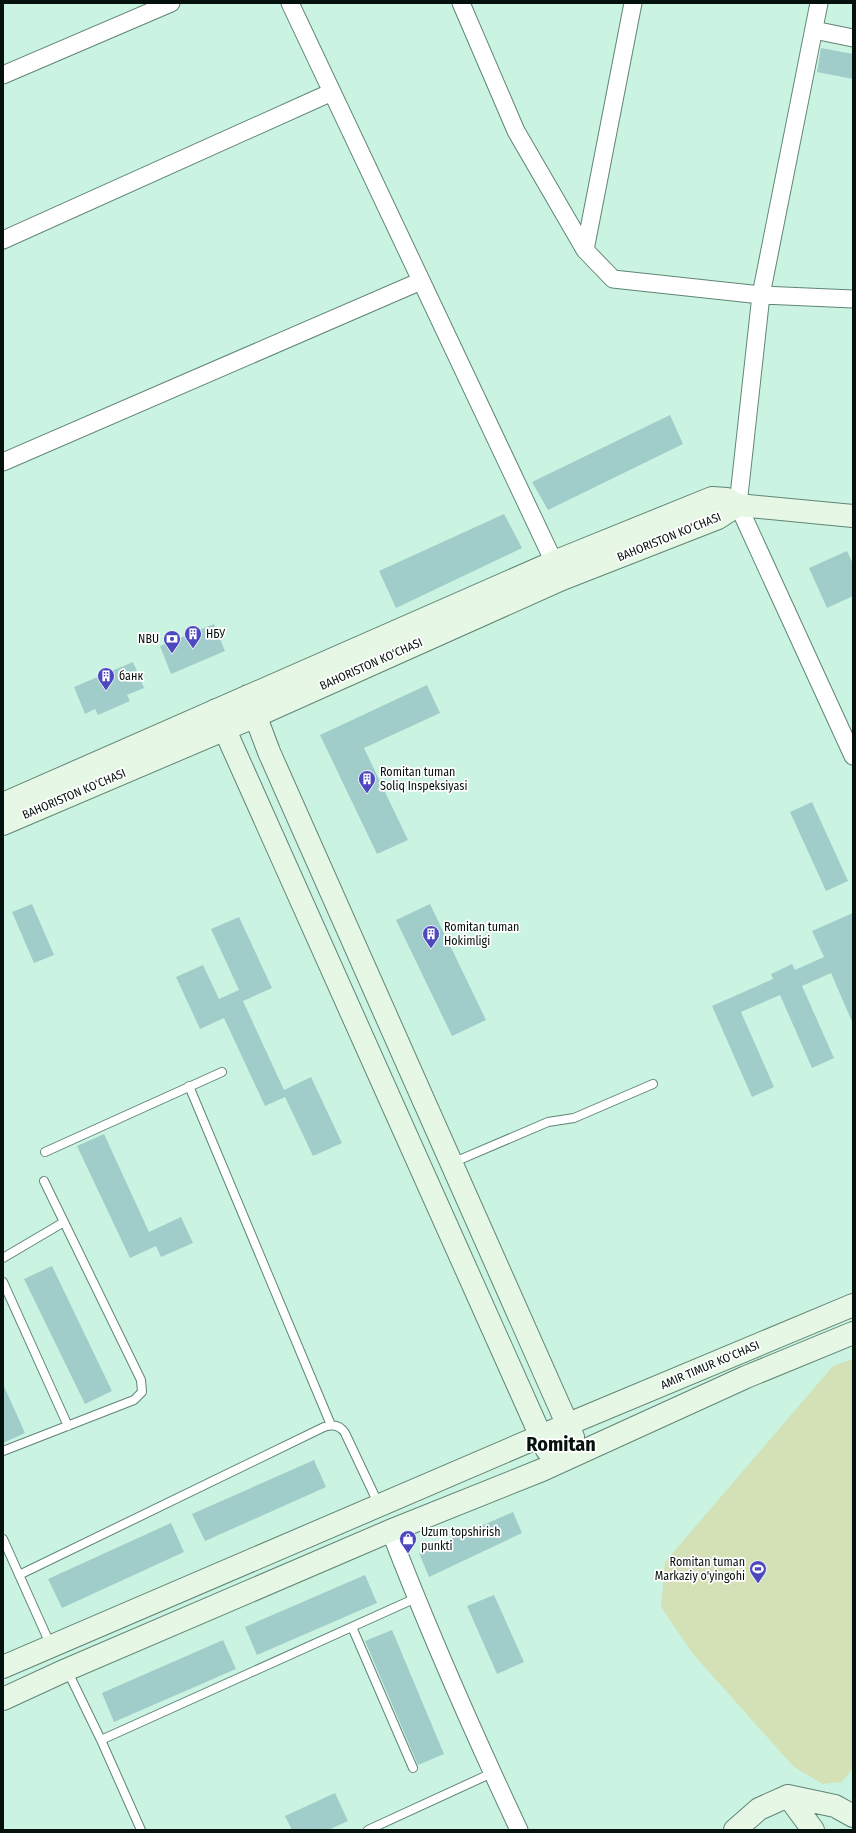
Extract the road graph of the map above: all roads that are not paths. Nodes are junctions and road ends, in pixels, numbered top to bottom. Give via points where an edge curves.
1 (171, 3) edge
2 (290, 3) edge
3 (461, 3) edge
4 (633, 3) edge
5 (819, 3) edge
6 (814, 30) junction
7 (853, 38) edge
8 (3, 75) edge
9 (332, 92) junction
10 (3, 240) edge
11 (585, 250) junction
12 (421, 281) junction
13 (761, 295) junction
14 (853, 299) edge
15 (3, 462) edge
16 (738, 505) junction
17 (853, 516) edge
18 (554, 562) junction
19 (252, 706) junction
20 (220, 719) junction
21 (853, 756) edge
22 (3, 804) edge
23 (3, 824) edge
24 (222, 1072) dead end
25 (653, 1084) dead end
26 (189, 1086) junction
27 (45, 1152) dead end
28 (451, 1163) junction
29 (44, 1181) dead end
30 (64, 1222) junction
31 (3, 1258) edge
32 (3, 1282) edge
33 (853, 1305) edge
34 (853, 1333) edge
35 (331, 1425) junction
36 (567, 1425) junction
37 (68, 1426) junction
38 (541, 1437) junction
39 (3, 1451) edge
40 (580, 1453) junction
41 (554, 1464) junction
42 (379, 1505) junction
43 (390, 1531) junction
44 (3, 1539) edge
45 (19, 1575) junction
46 (416, 1598) junction
47 (352, 1627) junction
48 (51, 1646) junction
49 (3, 1667) edge
50 (66, 1670) junction
51 (3, 1699) edge
52 (101, 1740) junction
53 (413, 1768) dead end
54 (492, 1773) junction
55 (788, 1796) junction
56 (853, 1816) edge
57 (141, 1830) edge
58 (368, 1830) edge
59 (519, 1830) edge
60 (735, 1830) edge
61 (813, 1830) edge

1 - 8 street
2 - 9 street
3 - 11 street via 516,131
4 - 11 street
5 - 6 street
6 - 7 street
6 - 13 street
9 - 10 street
9 - 12 street
11 - 13 street via 613,279
12 - 15 street
12 - 18 street
13 - 14 street
13 - 16 street
16 - 17 street, BAHORISTON KO‘CHASI
16 - 18 street, BAHORISTON KO‘CHASI via 727,499 712,498
16 - 19 street, BAHORISTON KO‘CHASI via 718,518
16 - 21 street
18 - 19 street, BAHORISTON KO‘CHASI
19 - 20 street, BAHORISTON KO‘CHASI
19 - 28 street
20 - 22 street, BAHORISTON KO‘CHASI
20 - 23 street, BAHORISTON KO‘CHASI
20 - 38 street
24 - 26 lane
25 - 28 lane via 574,1118 548,1122
26 - 27 lane
26 - 35 lane
28 - 36 street
29 - 30 lane
30 - 31 lane
30 - 37 lane via 141,1380 142,1392 134,1400
32 - 37 lane
33 - 36 street, AMIR TIMUR KO‘CHASI
34 - 40 street via 746,1377
35 - 42 lane via 339,1426 345,1433
35 - 45 lane
36 - 38 street, AMIR TIMUR KO‘CHASI
36 - 40 street
37 - 39 lane
38 - 41 street
38 - 42 street, AMIR TIMUR KO‘CHASI
40 - 41 street
41 - 43 street
42 - 43 street
42 - 48 street, AMIR TIMUR KO‘CHASI
43 - 46 street
43 - 50 street
44 - 45 lane
45 - 48 lane
46 - 47 lane
46 - 54 street
47 - 52 lane
47 - 53 lane
48 - 49 street, AMIR TIMUR KO‘CHASI
50 - 51 street
50 - 52 lane
52 - 57 lane
54 - 58 lane
54 - 59 street
55 - 56 street via 835,1806
55 - 60 street via 759,1809
55 - 61 street

